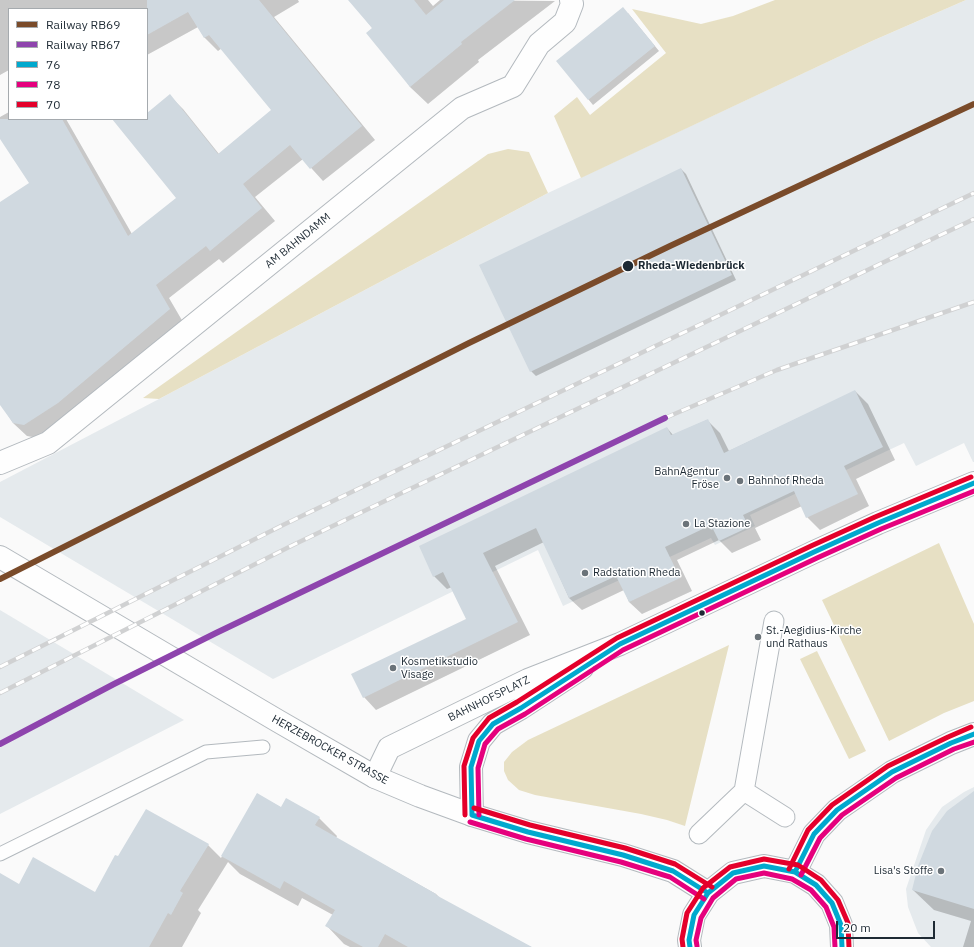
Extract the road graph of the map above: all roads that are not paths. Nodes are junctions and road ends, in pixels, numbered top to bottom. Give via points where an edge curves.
1 (571, 0) edge
2 (0, 463) edge
3 (974, 483) edge
4 (0, 557) edge
5 (774, 621) dead end
6 (620, 644) junction
7 (974, 734) edge
8 (263, 747) dead end
9 (376, 777) junction
10 (744, 791) junction
11 (472, 816) junction
12 (785, 817) dead end
13 (699, 834) dead end
14 (0, 854) edge
15 (795, 872) junction
16 (708, 893) junction
17 (690, 947) edge
18 (842, 947) edge

1 - 2 street, AM BAHNDAMM via 572,4 565,22 539,44 513,86 462,108 48,443
3 - 6 street, BAHNHOFSPLATZ via 814,552
4 - 9 street, HERZEBROCKER STRASSE via 271,718
5 - 10 street
6 - 9 street, BAHNHOFSPLATZ via 528,680 389,748
6 - 11 street, BAHNHOFSPLATZ via 493,724 479,741 471,767
7 - 15 street via 892,772 837,810 814,834
8 - 14 lane via 206,752
9 - 11 street, HERZEBROCKER STRASSE
10 - 12 street
10 - 13 street
11 - 16 street, HERZEBROCKER STRASSE via 623,855 673,871
15 - 16 street via 764,866 733,874
15 - 18 street via 816,885 832,903 841,925
16 - 17 street via 694,915

